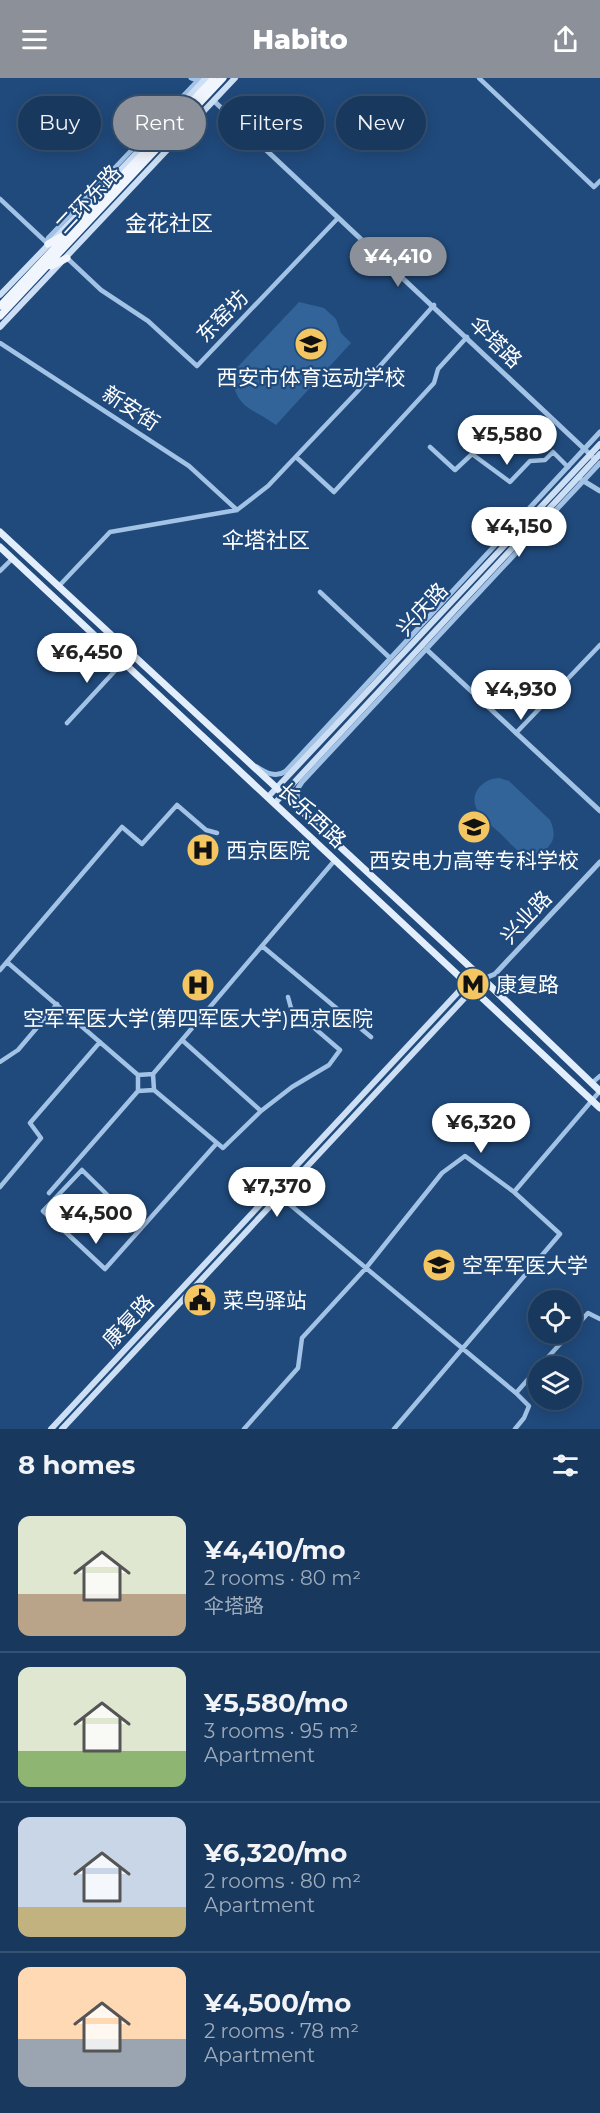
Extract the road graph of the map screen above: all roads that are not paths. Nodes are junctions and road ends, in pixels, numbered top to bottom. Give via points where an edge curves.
1 (191, 78) edge
2 (214, 78) edge
3 (223, 78) edge
4 (235, 78) edge
5 (479, 78) edge
6 (201, 80) edge
7 (215, 102) junction
8 (600, 181) edge
9 (594, 187) junction
10 (600, 193) edge
11 (0, 199) edge
12 (339, 218) junction
13 (69, 232) junction
14 (48, 244) junction
15 (67, 258) junction
16 (46, 268) junction
17 (0, 295) edge
18 (434, 305) junction
19 (0, 306) edge
20 (0, 316) edge
21 (0, 327) edge
22 (467, 337) junction
23 (0, 343) edge
24 (600, 432) edge
25 (600, 444) edge
26 (430, 447) dead end
27 (584, 449) junction
28 (296, 457) junction
29 (596, 458) edge
30 (568, 467) junction
31 (581, 479) junction
32 (600, 491) edge
33 (237, 510) junction
34 (0, 532) edge
35 (0, 547) edge
36 (12, 558) junction
37 (0, 571) edge
38 (58, 587) junction
39 (320, 592) dead end
40 (419, 642) junction
41 (600, 645) edge
42 (390, 658) junction
43 (124, 662) junction
44 (67, 723) dead end
45 (516, 733) junction
46 (249, 762) junction
47 (317, 766) junction
48 (304, 772) junction
49 (277, 788) junction
50 (284, 794) junction
51 (268, 797) junction
52 (275, 803) junction
53 (600, 811) edge
54 (319, 828) junction
55 (217, 833) dead end
56 (335, 860) junction
57 (600, 862) edge
58 (262, 946) junction
59 (8, 962) junction
60 (0, 970) edge
61 (476, 973) junction
62 (483, 979) junction
63 (467, 983) junction
64 (473, 989) junction
65 (288, 997) dead end
66 (57, 1005) junction
67 (371, 1037) dead end
68 (182, 1040) junction
69 (100, 1042) junction
70 (0, 1062) edge
71 (138, 1074) junction
72 (153, 1074) junction
73 (600, 1076) edge
74 (592, 1083) junction
75 (138, 1090) junction
76 (154, 1090) junction
77 (600, 1091) edge
78 (591, 1100) junction
79 (600, 1108) edge
80 (261, 1110) junction
81 (217, 1143) junction
82 (0, 1187) edge
83 (514, 1192) junction
84 (50, 1193) dead end
85 (288, 1203) dead end
86 (141, 1228) junction
87 (366, 1268) junction
88 (600, 1318) edge
89 (582, 1319) edge
90 (559, 1344) edge
91 (462, 1347) junction
92 (549, 1356) edge
93 (528, 1379) edge
94 (516, 1393) junction
95 (51, 1429) edge
96 (62, 1429) edge
97 (244, 1429) edge
98 (394, 1429) edge
99 (515, 1429) edge

1 - 6 street
2 - 13 highway, 二环东路
3 - 16 highway, 二环东路
4 - 7 main road
5 - 9 street
6 - 14 main road
7 - 12 street, 伞塔路
7 - 15 main road
8 - 9 street
9 - 10 street
11 - 14 street
12 - 15 street, 东窑坊 via 197,366 148,321 101,290
12 - 18 street, 伞塔路
13 - 14 highway
13 - 19 highway, 二环东路
14 - 17 main road
15 - 16 highway
15 - 21 main road
16 - 20 highway, 二环东路
18 - 22 street, 伞塔路
18 - 28 street
22 - 27 street, 伞塔路
22 - 28 street via 438,369 435,383 333,492
23 - 33 street, 新安街 via 189,466
24 - 27 street
25 - 29 main road, 兴庆路
26 - 30 street via 455,470 472,454 510,482 530,461 545,460 553,452
27 - 29 street, 伞塔路
27 - 30 street
28 - 33 street
29 - 31 main road, 兴庆路
29 - 40 main road, 兴庆路
30 - 40 street
31 - 32 street
31 - 40 main road, 兴庆路
33 - 38 street via 110,532
34 - 38 main road, 长乐西路
35 - 36 main road, 长乐西路
36 - 37 street
36 - 43 main road, 长乐西路
38 - 46 main road, 长乐西路
39 - 42 street
40 - 42 street
40 - 45 street
40 - 47 street
40 - 48 main road, 兴庆路
40 - 49 main road, 兴庆路
41 - 45 street
42 - 46 street via 282,774 273,774
43 - 44 street
43 - 51 main road, 长乐西路
45 - 53 street
46 - 49 main road, 长乐西路
47 - 48 main road
47 - 54 street via 296,793
48 - 50 main road, 兴庆路
49 - 50 main road, 长乐西路
49 - 51 main road, 兴庆路
50 - 52 main road, 兴庆路
50 - 54 main road, 长乐西路
51 - 52 main road, 长乐西路
52 - 56 main road, 长乐西路
54 - 61 main road, 长乐西路
55 - 59 street via 206,830 177,805 142,844 122,827
56 - 58 street
56 - 63 main road, 长乐西路
57 - 62 street, 兴业路 via 495,974
58 - 67 street
58 - 68 street
59 - 60 street
59 - 66 street
61 - 62 main road, 长乐西路
61 - 63 main road, 康复路
62 - 64 street, 兴业路
62 - 74 main road, 长乐西路
63 - 64 main road, 长乐西路
63 - 95 main road, 康复路
64 - 78 main road, 长乐西路
64 - 96 main road, 康复路
65 - 80 street via 291,1008 340,1050 329,1065
66 - 69 street
66 - 70 street via 18,1050
68 - 72 street
68 - 80 street
69 - 71 street
69 - 82 street via 30,1123 41,1138
71 - 72 street
71 - 75 street
72 - 76 street
73 - 74 street
74 - 77 main road, 长乐西路
75 - 76 street
75 - 84 street
76 - 81 street
77 - 78 street
78 - 79 main road, 长乐西路
78 - 83 street
80 - 81 street via 223,1148
81 - 86 street
83 - 87 street via 465,1156 442,1173
83 - 91 street via 560,1234
85 - 87 street
86 - 86 street via 105,1269 44,1211 82,1170
87 - 91 street
87 - 97 street via 302,1338 298,1368
88 - 89 street via 588,1313
90 - 92 street
91 - 94 street
91 - 98 street
93 - 94 street
94 - 99 street via 529,1406

